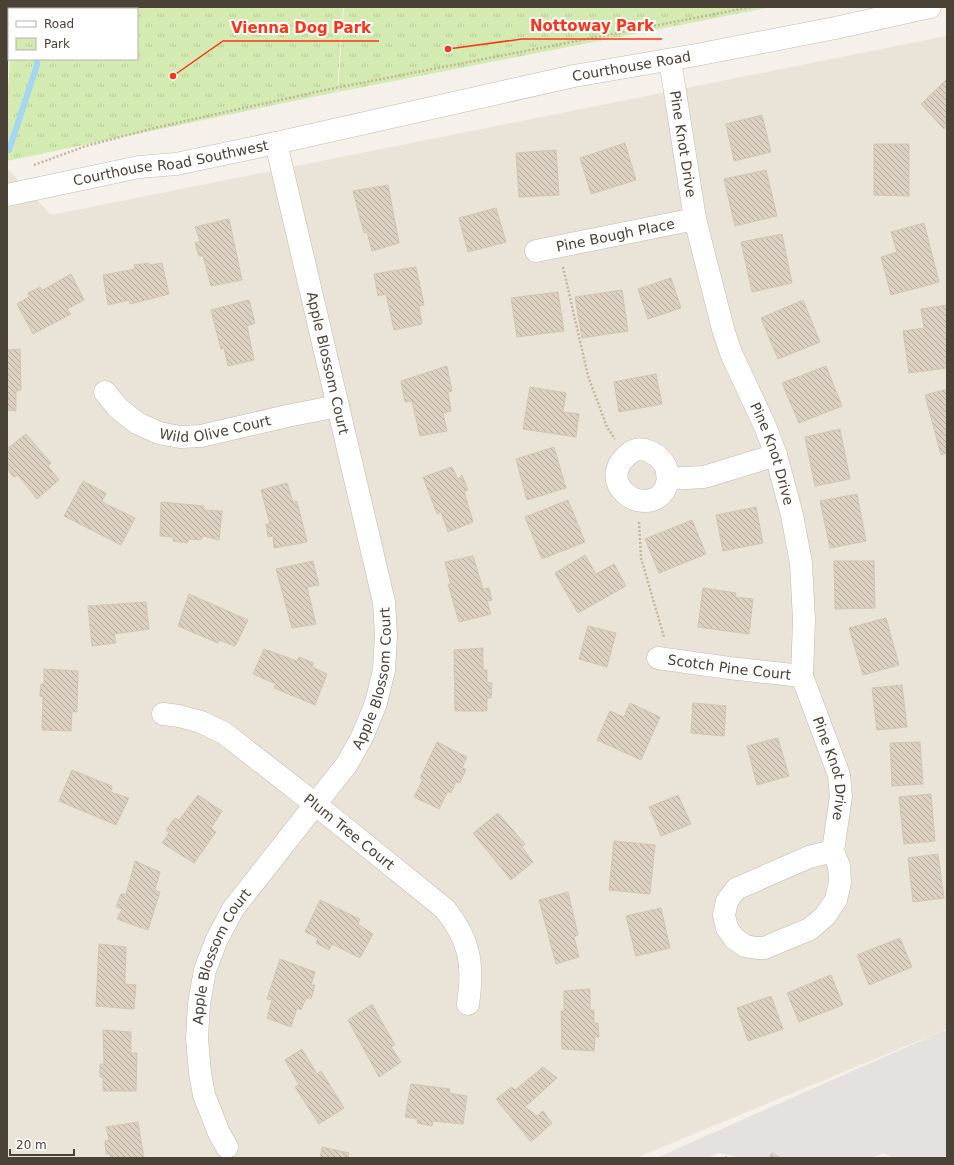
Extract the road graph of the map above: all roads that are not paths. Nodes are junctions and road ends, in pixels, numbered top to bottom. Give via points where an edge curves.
1 (930, 7) edge
2 (670, 60) junction
3 (334, 130) joint
4 (276, 143) junction
5 (7, 195) edge
6 (696, 220) junction
7 (536, 251) dead end
8 (105, 392) dead end
9 (338, 406) junction
10 (776, 455) junction
11 (668, 479) junction
12 (664, 659) road end
13 (802, 676) junction
14 (163, 714) dead end
15 (315, 804) junction
16 (833, 851) junction
17 (468, 1004) dead end
18 (227, 1148) dead end

1 - 2 street, Courthouse Road
2 - 3 street, Courthouse Road via 574,76
2 - 6 street, Pine Knot Drive
3 - 4 street, Courthouse Road Southwest
4 - 5 street, Courthouse Road Southwest
4 - 9 street, Apple Blossom Court
6 - 7 street, Pine Bough Place
6 - 10 street, Pine Knot Drive via 731,353
8 - 9 street, Wild Olive Court via 118,408 137,423 159,433 180,437 202,436
9 - 15 street, Apple Blossom Court via 384,602 384,670 376,703 362,737 347,764
10 - 11 street via 704,477
10 - 13 street, Pine Knot Drive via 792,515 801,563 804,620
11 - 11 street via 666,468 658,457 646,450 632,451 621,460 616,471 616,483 628,496 642,501 656,499 664,490
12 - 13 street, Scotch Pine Court
13 - 16 street, Pine Knot Drive via 839,774 841,796
14 - 15 street, Plum Tree Court via 201,722 224,733
15 - 17 street, Plum Tree Court via 445,909 464,940 470,960 472,982
15 - 18 street, Apple Blossom Court via 234,909 217,939 205,970 197,1038 200,1073 204,1095
16 - 16 street via 839,866 840,882 836,900 825,916 810,929 764,948 745,946 734,938 727,928 724,915 727,901 736,889 809,856

